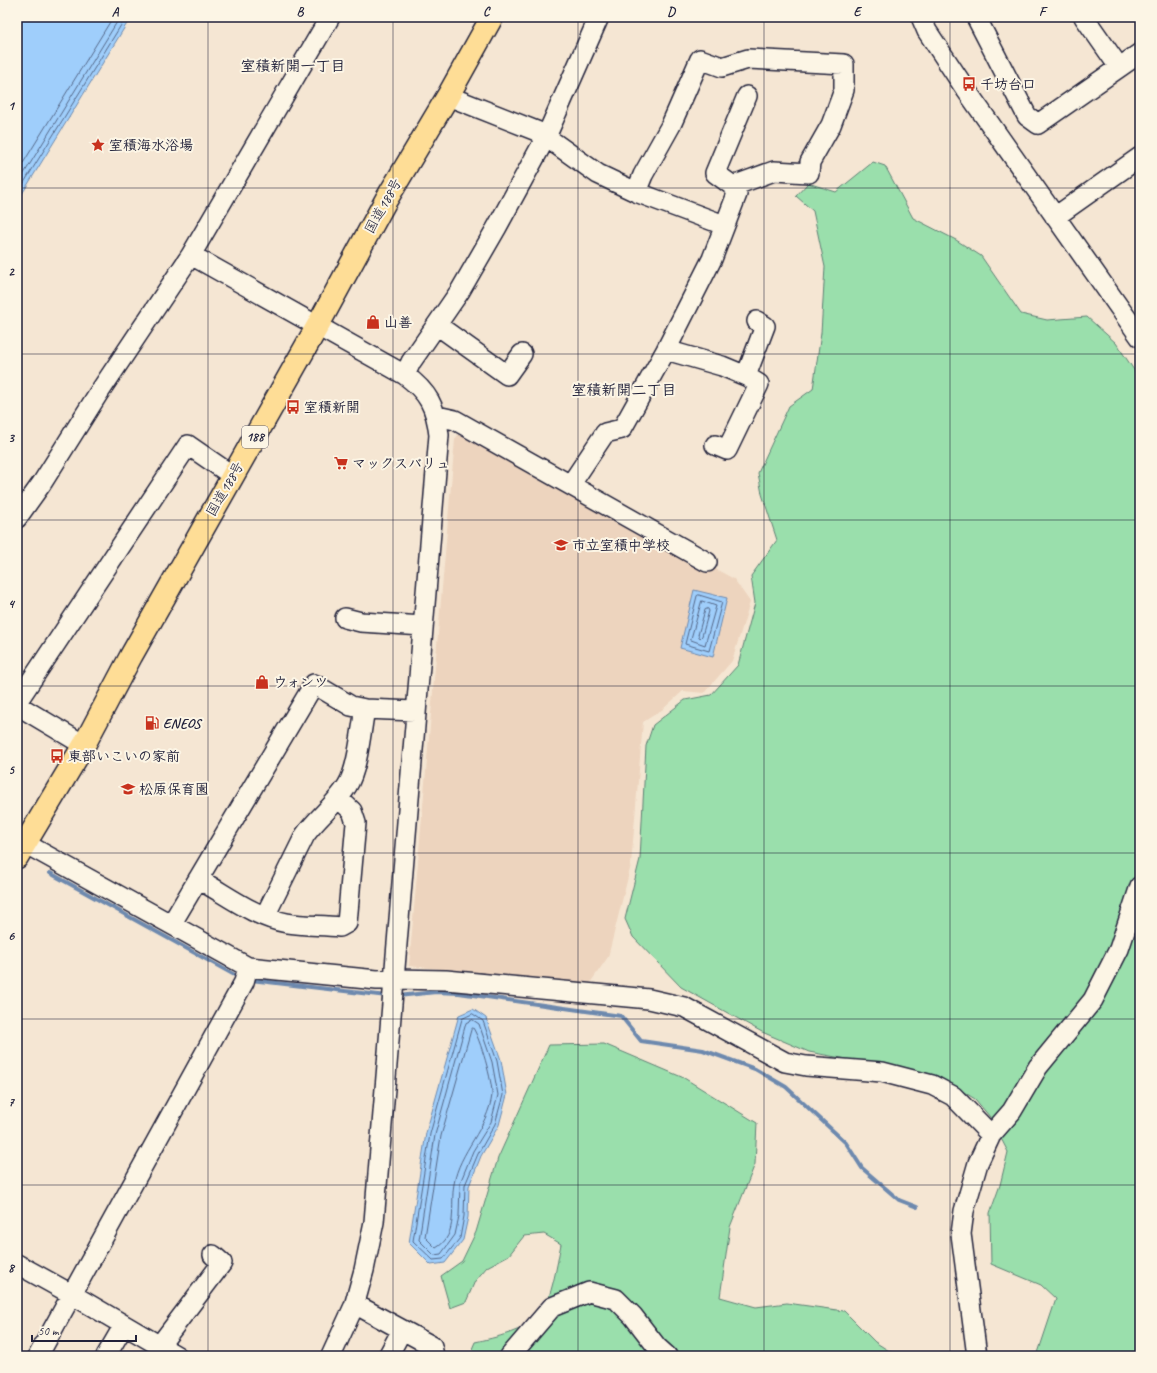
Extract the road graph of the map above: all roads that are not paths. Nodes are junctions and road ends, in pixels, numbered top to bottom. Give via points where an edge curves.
1 (330, 17) edge
2 (492, 17) edge
3 (599, 17) edge
4 (921, 17) edge
5 (976, 17) edge
6 (1084, 17) edge
7 (1140, 53) edge
8 (1120, 67) junction
9 (448, 96) junction
10 (747, 96) dead end
11 (546, 136) junction
12 (1140, 157) edge
13 (733, 186) junction
14 (636, 192) junction
15 (1055, 217) junction
16 (724, 225) junction
17 (191, 254) junction
18 (757, 321) dead end
19 (437, 325) junction
20 (317, 326) junction
21 (1140, 337) edge
22 (666, 350) junction
23 (522, 354) dead end
24 (405, 375) junction
25 (746, 376) junction
26 (437, 416) junction
27 (715, 445) dead end
28 (233, 476) junction
29 (571, 484) junction
30 (17, 518) edge
31 (707, 562) dead end
32 (345, 618) dead end
33 (423, 626) junction
34 (17, 704) edge
35 (365, 709) junction
36 (415, 711) junction
37 (84, 745) junction
38 (338, 798) junction
39 (19, 846) edge
40 (198, 879) junction
41 (1140, 886) edge
42 (265, 916) junction
43 (172, 923) junction
44 (248, 967) junction
45 (393, 979) junction
46 (991, 1135) junction
47 (213, 1255) dead end
48 (17, 1264) edge
49 (73, 1295) junction
50 (354, 1306) junction
51 (124, 1325) junction
52 (402, 1330) junction
53 (160, 1345) junction
54 (38, 1356) edge
55 (106, 1356) edge
56 (176, 1356) edge
57 (331, 1356) edge
58 (388, 1356) edge
59 (434, 1356) edge
60 (510, 1356) edge
61 (667, 1356) edge
62 (977, 1356) edge

1 - 17 street
2 - 9 highway, 国道188号 / 188
3 - 11 street
4 - 15 street via 927,31 964,87
5 - 8 street via 1027,116 1038,124
6 - 8 street
7 - 8 street
9 - 11 street
9 - 20 highway, 国道188号 / 188 via 386,200
10 - 13 street via 715,173
11 - 14 street via 598,174
11 - 19 street via 497,228 460,292
12 - 15 street
13 - 14 street via 774,171 809,173 810,162 831,125 844,90 844,64 748,59 722,67 700,59 671,125
13 - 16 street via 736,194
14 - 16 street
15 - 21 street
16 - 22 street via 712,259
17 - 20 street
17 - 30 street
18 - 25 street via 765,326
19 - 23 street via 507,376
19 - 24 street
20 - 24 street
20 - 28 highway, 国道188号 / 188
22 - 25 street via 722,366
22 - 29 street via 622,429 605,433
24 - 26 street via 420,386
25 - 27 street via 759,384 727,450
26 - 29 street via 455,420
26 - 33 street via 439,435
28 - 34 street via 188,445
28 - 37 highway, 国道188号 / 188 via 131,656
29 - 31 street
32 - 33 street via 361,622
33 - 36 street
34 - 37 street
35 - 36 street
35 - 38 street via 353,776
35 - 40 street via 351,706 314,684
36 - 45 street
37 - 39 highway, 国道188号 / 188
38 - 42 street via 305,834
38 - 42 street via 352,811 356,823 347,923 340,927 287,923
39 - 43 street
40 - 42 street via 253,912
40 - 43 street
41 - 46 street via 1119,949 1093,1000 1038,1067 1012,1111
43 - 44 street
44 - 45 street via 377,980
44 - 49 street via 244,982
45 - 46 street via 446,980 650,999 684,1007 784,1062 882,1072 932,1085 953,1096
45 - 50 street via 374,1222
46 - 62 street via 978,1163 960,1234
47 - 53 street via 222,1263
48 - 49 street
49 - 51 street
49 - 54 street
50 - 52 street
50 - 57 street
51 - 53 street
51 - 55 street
52 - 58 street
52 - 59 street via 432,1346
53 - 56 street
60 - 61 street via 552,1307 589,1292 616,1298

